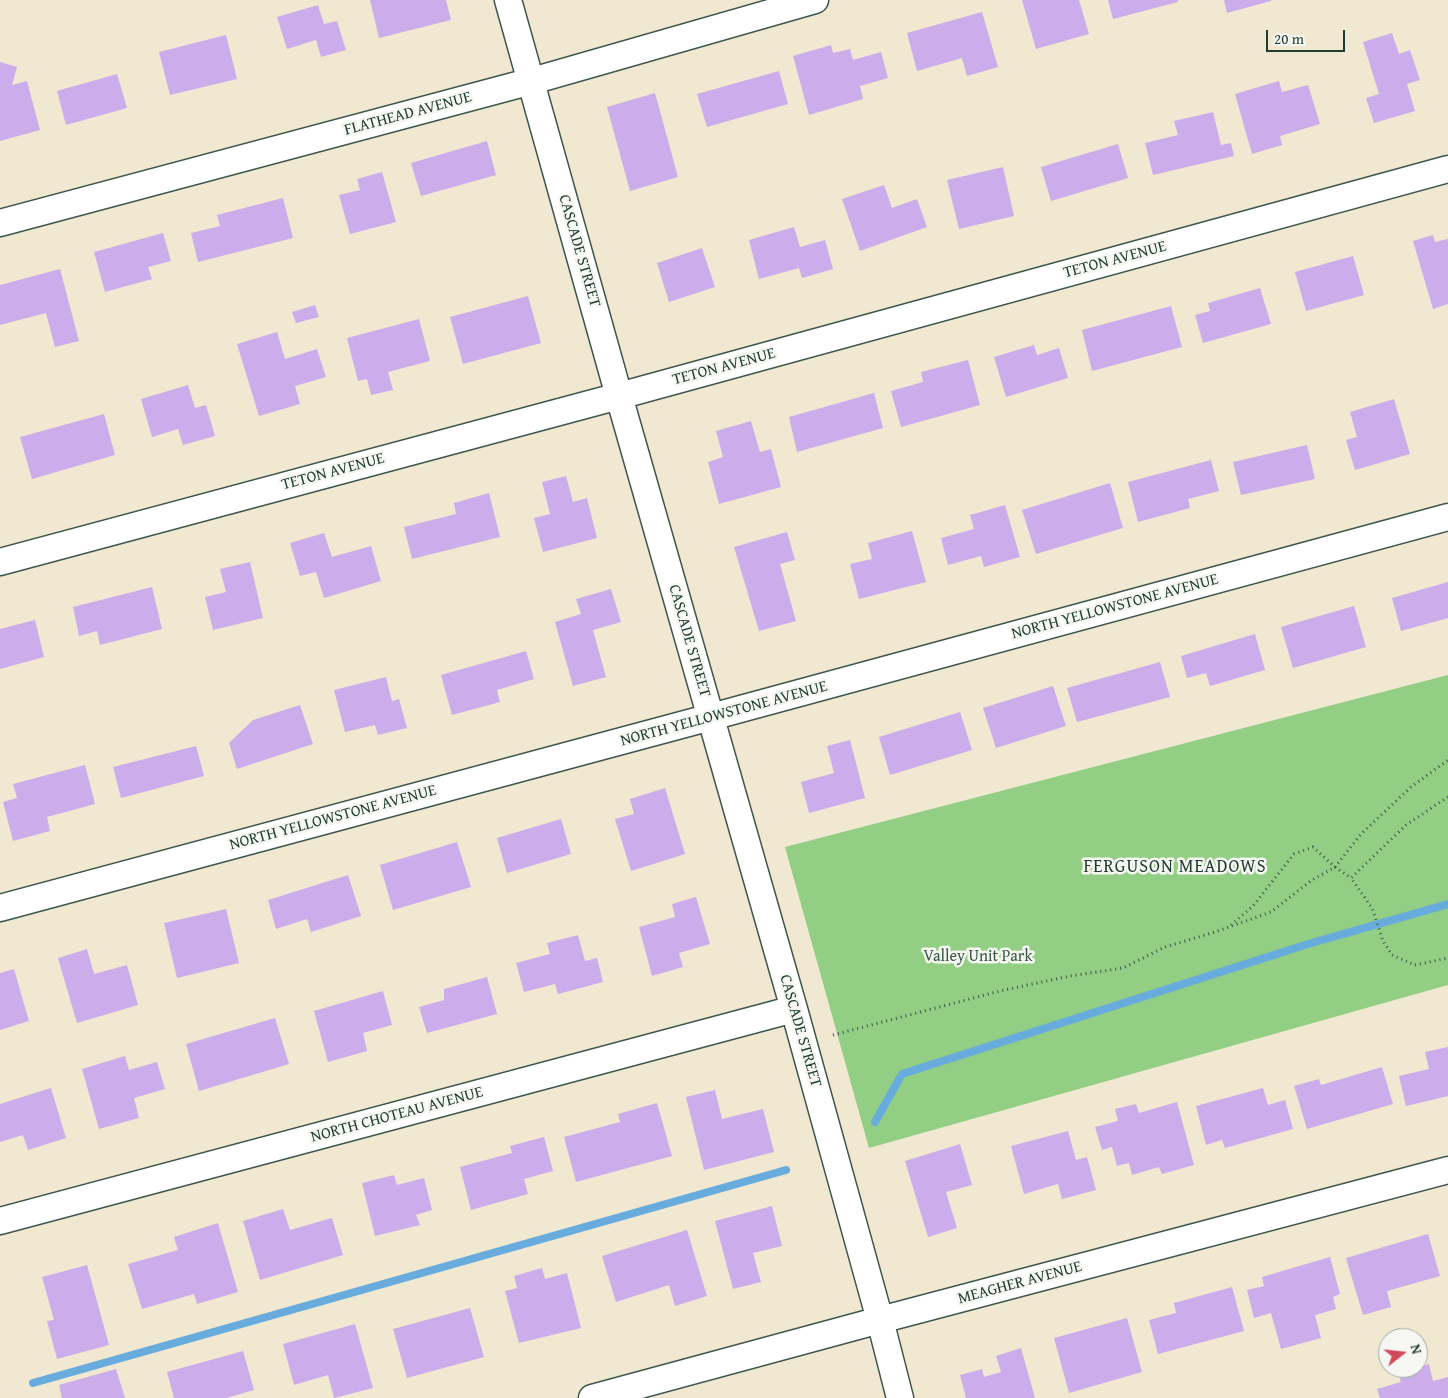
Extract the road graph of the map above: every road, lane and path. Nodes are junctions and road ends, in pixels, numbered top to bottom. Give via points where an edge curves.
1 (508, 0) edge
2 (815, 0) edge
3 (532, 81) junction
4 (1448, 169) edge
5 (0, 223) edge
6 (619, 396) junction
7 (1448, 517) edge
8 (0, 562) edge
9 (711, 717) junction
10 (1448, 760) edge
11 (1448, 797) edge
12 (1335, 867) junction
13 (1351, 878) junction
14 (0, 908) edge
15 (1229, 927) junction
16 (1448, 958) edge
17 (794, 1009) junction
18 (833, 1035) dead end
19 (1448, 1170) edge
20 (0, 1221) edge
21 (880, 1320) junction
22 (592, 1398) edge
23 (900, 1398) edge

1 - 3 street, CASCADE STREET
2 - 3 street, FLATHEAD AVENUE
3 - 5 street, FLATHEAD AVENUE
3 - 6 street, CASCADE STREET
4 - 6 street, TETON AVENUE
6 - 8 street, TETON AVENUE
6 - 9 street, CASCADE STREET
7 - 9 street, NORTH YELLOWSTONE AVENUE
9 - 14 street, NORTH YELLOWSTONE AVENUE
9 - 17 street, CASCADE STREET
10 - 12 path via 1411,787 1361,834
11 - 13 path via 1406,825
12 - 13 path
12 - 15 path via 1312,880 1271,912
12 - 15 path via 1313,847 1294,854 1253,906
13 - 16 path via 1372,908 1392,955 1415,965
15 - 18 path via 1165,947 1124,968 1000,991
17 - 20 street, NORTH CHOTEAU AVENUE
17 - 21 street, CASCADE STREET
19 - 21 street, MEAGHER AVENUE
21 - 22 street, MEAGHER AVENUE
21 - 23 street, CASCADE STREET

